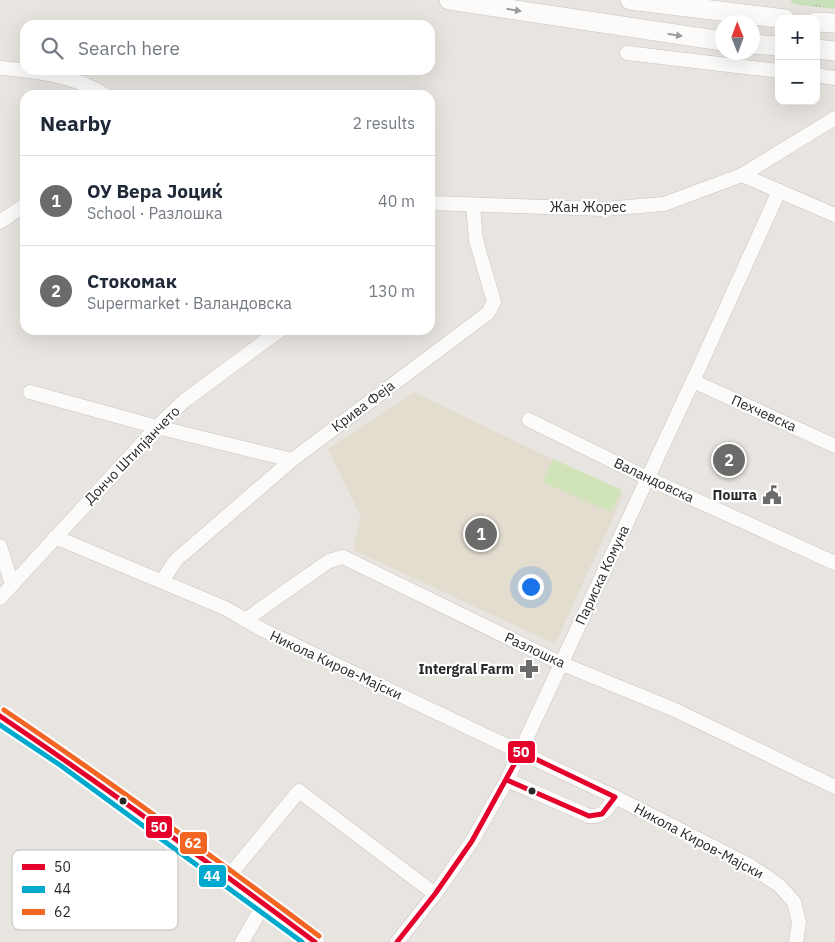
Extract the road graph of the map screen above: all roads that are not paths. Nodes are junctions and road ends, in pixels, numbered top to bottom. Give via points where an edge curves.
1 (449, 0) edge
2 (630, 0) edge
3 (775, 18) edge
4 (820, 22) edge
5 (835, 23) edge
6 (715, 40) edge
7 (760, 45) edge
8 (775, 46) edge
9 (820, 49) edge
10 (835, 51) edge
11 (627, 53) dead end
12 (0, 68) edge
13 (20, 70) edge
14 (775, 71) edge
15 (52, 75) edge
16 (820, 76) edge
17 (835, 78) edge
18 (93, 90) edge
19 (835, 118) edge
20 (742, 175) junction
21 (779, 191) junction
22 (435, 203) edge
23 (473, 205) junction
24 (20, 208) edge
25 (835, 215) edge
26 (0, 222) edge
27 (273, 335) edge
28 (693, 381) junction
29 (30, 392) dead end
30 (529, 420) dead end
31 (157, 427) junction
32 (835, 446) edge
33 (292, 460) junction
34 (647, 478) junction
35 (55, 537) junction
36 (0, 546) edge
37 (835, 563) edge
38 (162, 581) junction
39 (12, 586) junction
40 (0, 598) edge
41 (246, 620) junction
42 (560, 663) junction
43 (0, 716) edge
44 (521, 752) junction
45 (507, 780) junction
46 (835, 787) edge
47 (615, 797) junction
48 (228, 877) junction
49 (435, 894) junction
50 (264, 904) junction
51 (242, 942) edge
52 (315, 942) edge
53 (397, 942) edge
54 (796, 942) edge

1 -> 6 street
2 - 3 street
4 - 5 street
7 - 8 street
9 - 10 street
11 - 14 street
12 - 13 street
15 - 18 street
16 - 17 street
19 - 20 street, Жан Жорес
20 - 21 street
20 - 23 street, Жан Жорес via 664,204 604,209
21 - 25 street
21 - 28 street, Париска Комуна
22 - 23 street, Жан Жорес
23 - 33 street, Крива Феја via 476,240 494,302 488,313
24 - 26 street
27 - 31 street, Дончо Штипјанчето via 184,401
28 - 32 street, Пехчевска
28 - 34 street, Париска Комуна
29 - 31 street
30 - 34 street, Валандовска
31 - 33 street
31 - 35 street, Дончо Штипјанчето
33 - 38 street, Крива Феја via 176,560
34 - 37 street, Валандовска
34 - 42 street, Париска Комуна
35 - 38 street, Никола Киров-Мајски
35 - 39 street, Дончо Штипјанчето
36 - 39 street
38 - 41 street, Никола Киров-Мајски
39 - 40 street, Дончо Штипјанчето
41 - 42 street, Разлошка via 328,561 343,557
41 - 44 street, Никола Киров-Мајски
42 - 44 street, Париска Комуна
42 - 46 street, Разлошка via 673,709
43 - 48 street via 64,758
44 - 45 street, Париска Комуна
44 - 47 street, Никола Киров-Мајски
45 - 47 street via 589,816 602,814
45 - 49 street, Париска Комуна via 472,841
47 - 54 street, Никола Киров-Мајски via 749,865 780,886 794,902 799,922
48 - 49 street via 299,791
48 - 50 street
49 - 53 street, Париска Комуна
50 - 51 street
50 - 52 street

